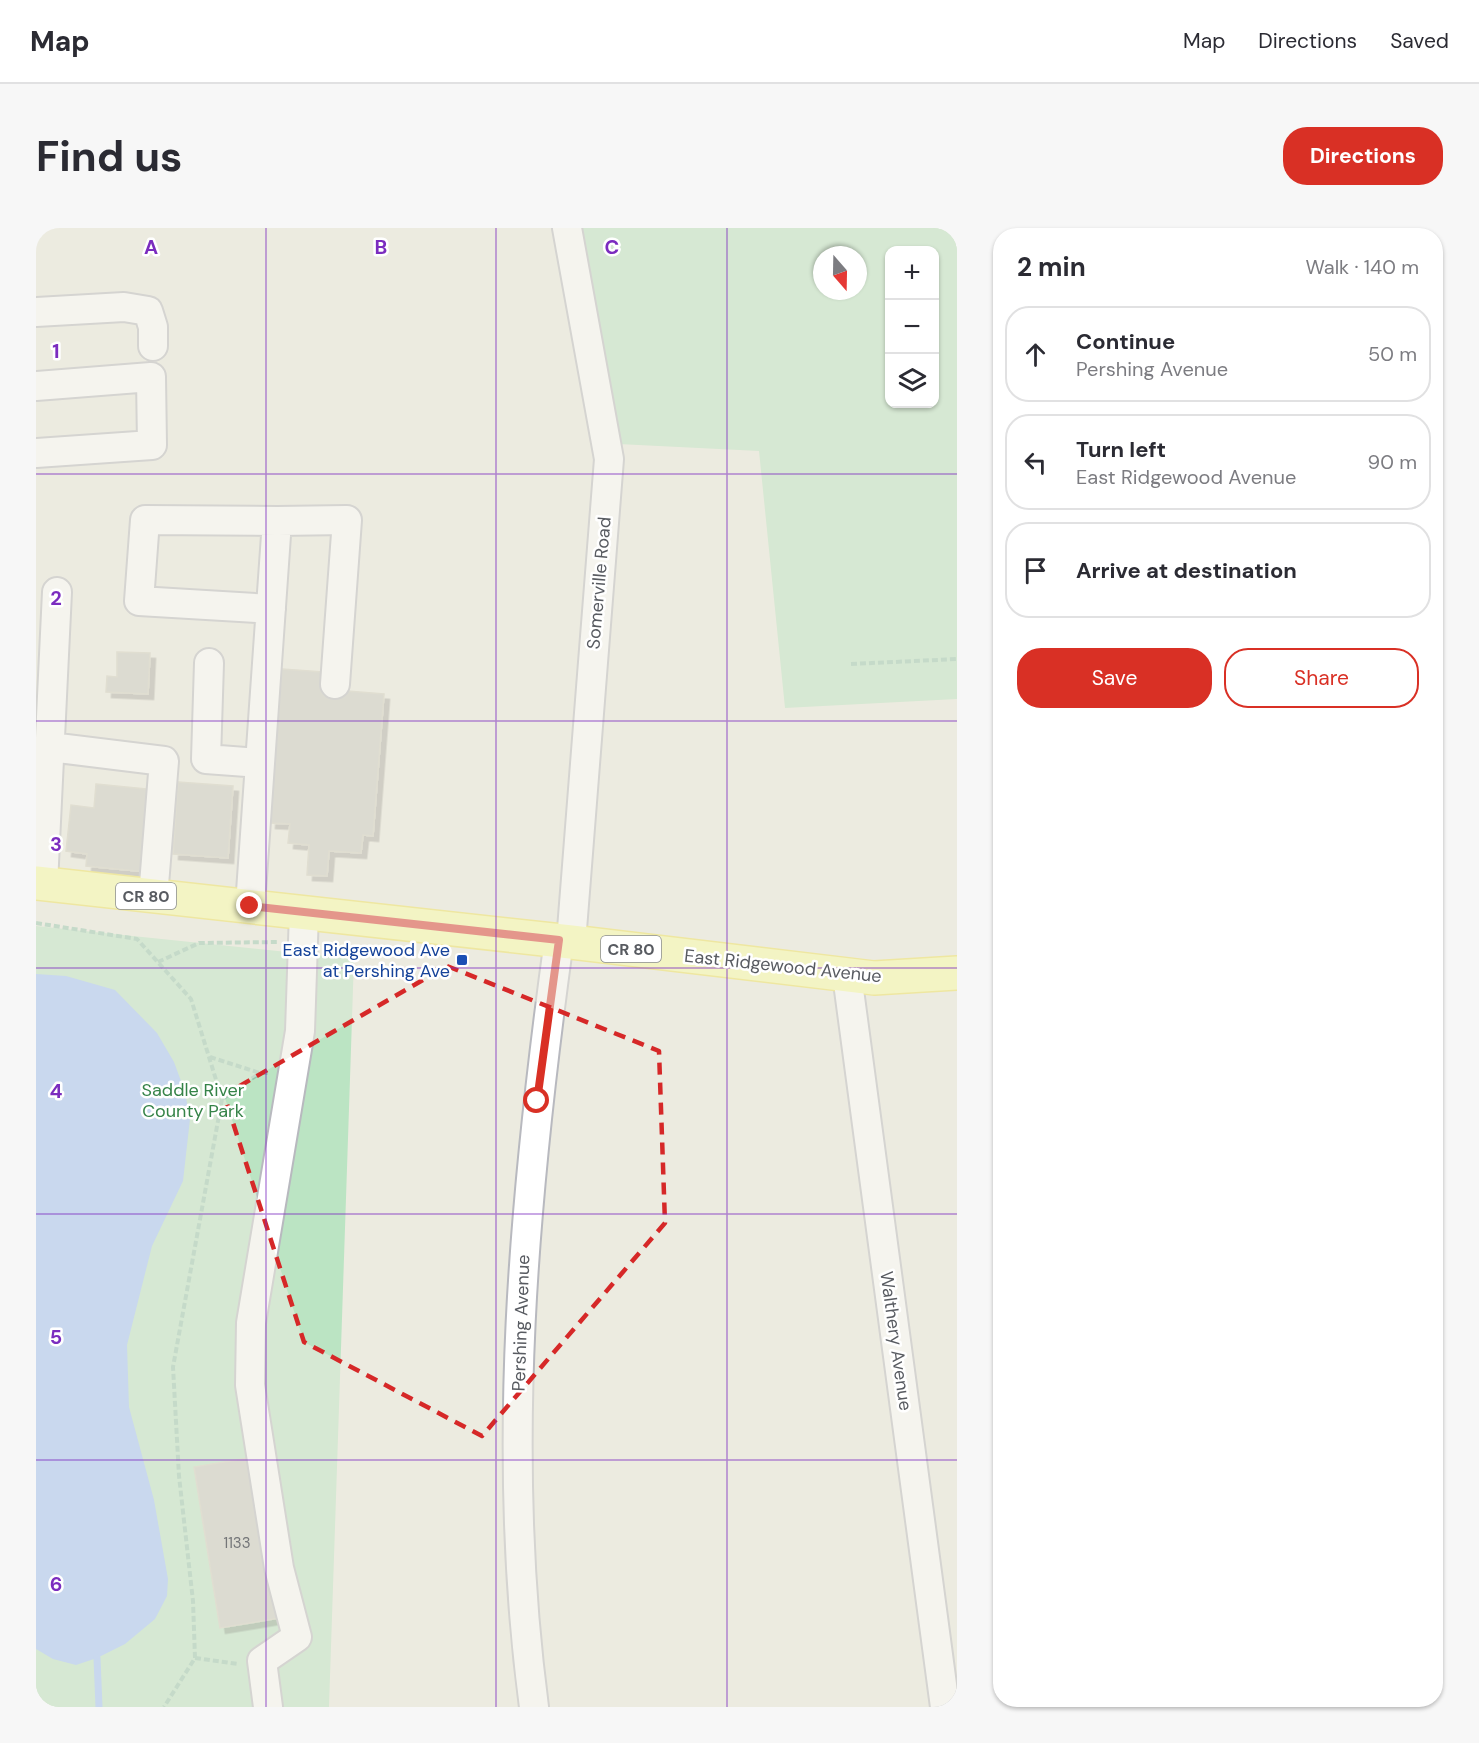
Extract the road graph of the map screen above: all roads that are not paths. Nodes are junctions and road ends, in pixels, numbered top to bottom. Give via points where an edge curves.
1 (567, 228) edge
2 (36, 312) edge
3 (153, 346) dead end
4 (36, 386) edge
5 (36, 453) edge
6 (277, 521) junction
7 (57, 592) dead end
8 (271, 609) junction
9 (209, 663) dead end
10 (335, 684) dead end
11 (50, 747) junction
12 (260, 764) junction
13 (39, 884) edge
14 (153, 897) junction
15 (250, 906) junction
16 (304, 912) junction
17 (565, 941) junction
18 (957, 973) edge
19 (847, 975) junction
20 (268, 1707) edge
21 (534, 1707) edge
22 (945, 1707) edge

1 - 17 street, Somerville Road via 609,459
2 - 3 street via 124,307 148,311
4 - 5 street via 151,376 152,445
6 - 8 street
6 - 8 street via 145,520 139,601
6 - 10 street via 347,520
7 - 11 street
8 - 12 street
9 - 12 street via 206,759
11 - 13 street
11 - 14 street via 164,761
12 - 15 street
13 - 14 main road, East Ridgewood Avenue / CR 80
14 - 15 main road, East Ridgewood Avenue / CR 80
15 - 16 main road, East Ridgewood Avenue / CR 80
16 - 17 main road, East Ridgewood Avenue / CR 80
16 - 20 street via 300,1031 251,1323 250,1385 279,1568 297,1637 262,1661
17 - 19 main road, East Ridgewood Avenue / CR 80
17 - 21 street, Pershing Avenue via 530,1167 518,1366 522,1565
18 - 19 main road, East Ridgewood Avenue / CR 80 via 874,978
19 - 22 street, Walthery Avenue

